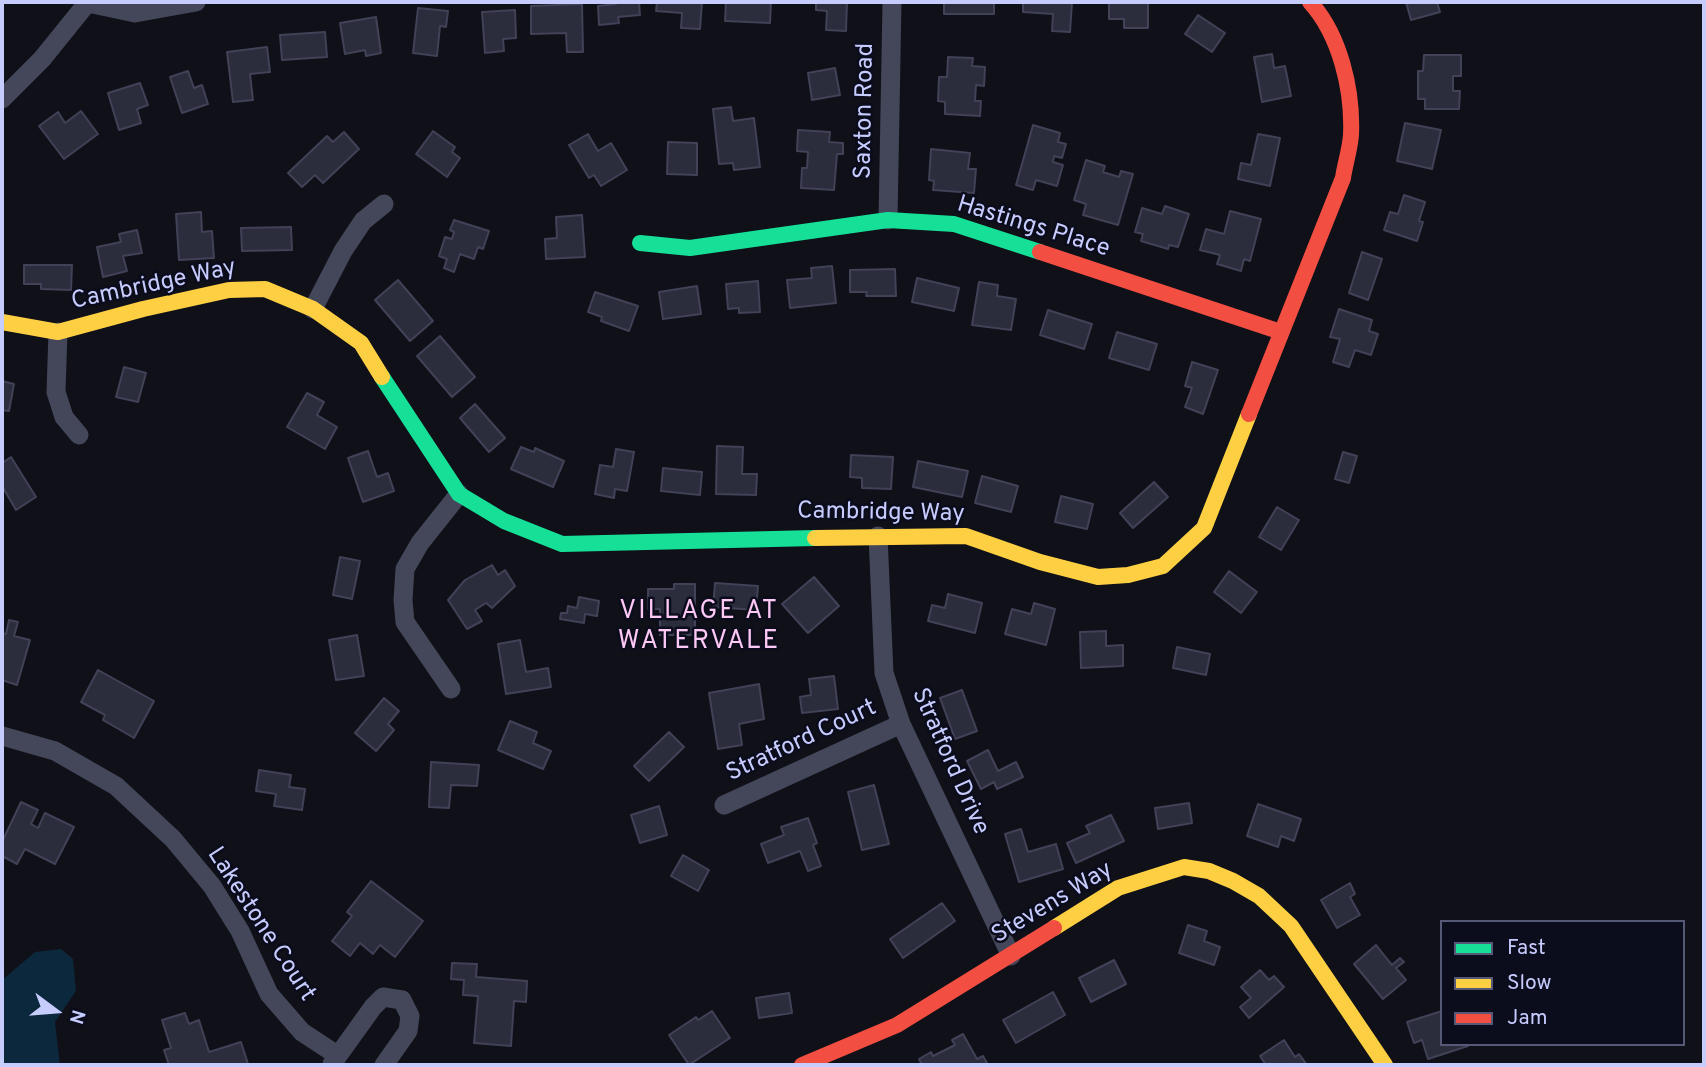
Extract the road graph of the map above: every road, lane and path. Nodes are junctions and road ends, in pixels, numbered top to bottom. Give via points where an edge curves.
1 (197, 2) edge
2 (892, 2) edge
3 (1310, 2) edge
4 (88, 3) edge
5 (2, 99) edge
6 (384, 204) dead end
7 (888, 220) junction
8 (640, 243) dead end
9 (313, 309) junction
10 (2, 322) edge
11 (58, 332) junction
12 (1281, 332) junction
13 (79, 435) dead end
14 (459, 494) junction
15 (878, 536) junction
16 (451, 689) dead end
17 (901, 724) junction
18 (2, 736) edge
19 (724, 805) dead end
20 (1011, 956) junction
21 (334, 1060) edge
22 (384, 1065) edge
23 (802, 1065) edge
24 (1385, 1065) edge

1 - 4 street via 135,13
2 - 7 street, Saxton Road
3 - 12 street, Cambridge Way via 1319,9 1345,68 1351,135 1343,178
4 - 5 street
6 - 9 street via 363,221
7 - 8 street, Hastings Place via 690,248
7 - 12 street, Hastings Place via 954,224
9 - 11 street, Cambridge Way via 265,289 229,290
9 - 14 street, Cambridge Way via 361,343
10 - 11 street, Cambridge Way
11 - 13 street via 57,392 64,417
12 - 15 street, Cambridge Way via 1204,528 1163,566 1098,577 965,537
14 - 15 street, Cambridge Way via 504,521 562,544
14 - 16 street via 420,542 405,569 402,600 405,622
15 - 17 street, Stratford Drive via 884,673
17 - 19 street, Stratford Court
17 - 20 street, Stratford Drive
18 - 21 street, Lakestone Court via 55,751 116,786 173,839 212,886 240,931 269,993
20 - 23 street, Stevens Way via 897,1025
20 - 24 street, Stevens Way via 1118,888 1166,870 1209,871 1259,897 1291,926
21 - 22 street, Lakestone Court via 383,997 402,1000 410,1016 408,1031

